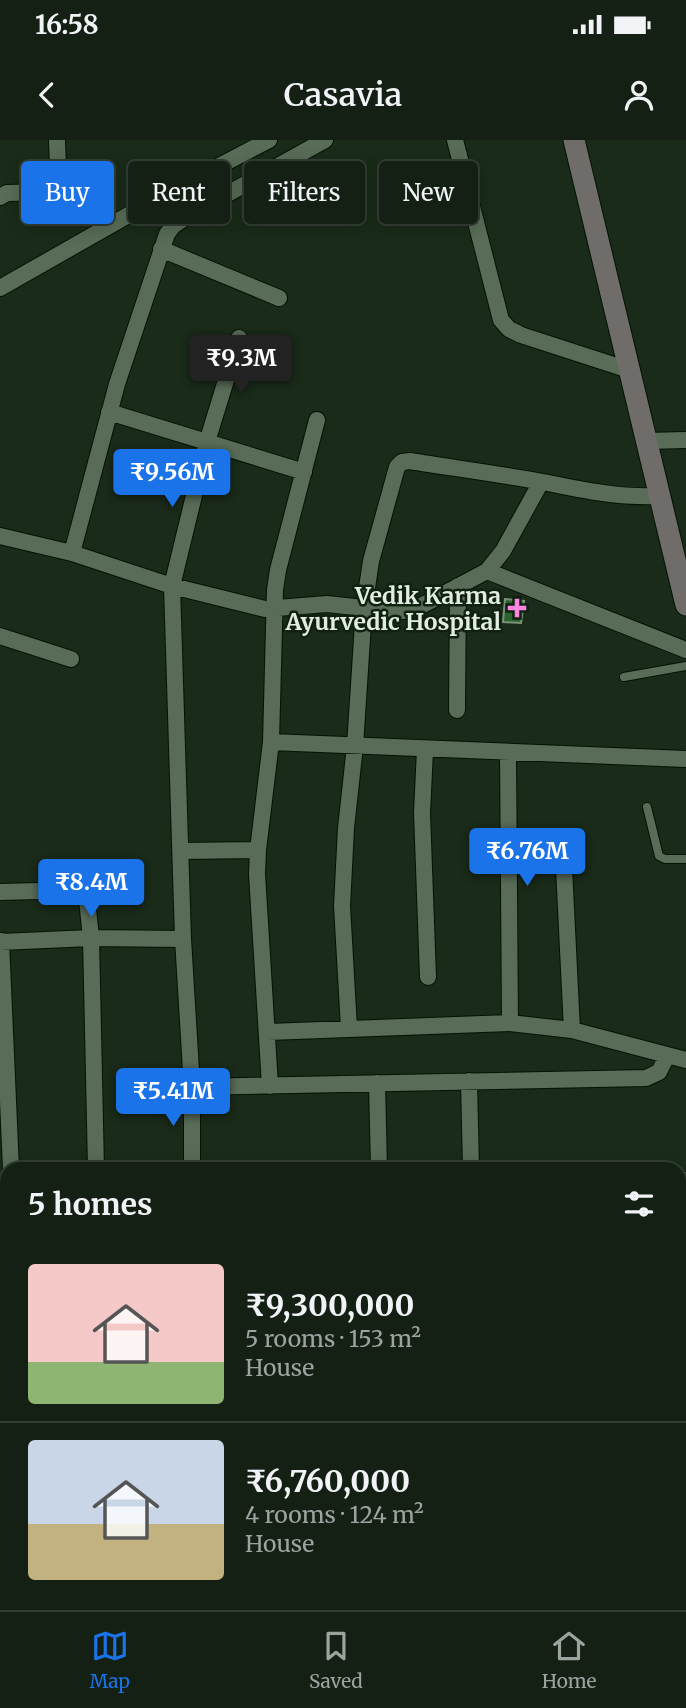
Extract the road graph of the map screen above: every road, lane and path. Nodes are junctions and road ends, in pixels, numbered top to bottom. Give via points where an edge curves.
1 (57, 140) edge
2 (269, 140) edge
3 (325, 140) edge
4 (455, 140) edge
5 (573, 140) edge
6 (0, 197) edge
7 (161, 249) junction
8 (0, 288) edge
9 (279, 298) dead end
10 (239, 338) dead end
11 (629, 370) junction
12 (109, 411) junction
13 (317, 420) dead end
14 (686, 440) edge
15 (646, 441) junction
16 (207, 442) junction
17 (304, 472) junction
18 (541, 482) junction
19 (660, 496) junction
20 (0, 536) edge
21 (72, 553) junction
22 (487, 571) junction
23 (172, 586) junction
24 (458, 586) junction
25 (686, 605) edge
26 (364, 608) junction
27 (274, 609) junction
28 (0, 636) edge
29 (686, 650) edge
30 (71, 659) dead end
31 (686, 666) edge
32 (624, 677) dead end
33 (457, 710) dead end
34 (271, 742) junction
35 (355, 746) junction
36 (425, 750) junction
37 (508, 754) junction
38 (686, 760) edge
39 (647, 807) dead end
40 (258, 850) junction
41 (181, 851) junction
42 (686, 859) edge
43 (564, 868) dead end
44 (0, 892) edge
45 (91, 938) junction
46 (183, 939) junction
47 (1, 942) edge
48 (428, 976) dead end
49 (510, 1023) junction
50 (349, 1028) junction
51 (572, 1030) junction
52 (268, 1032) junction
53 (667, 1056) junction
54 (686, 1060) edge
55 (470, 1081) junction
56 (377, 1083) junction
57 (270, 1086) junction
58 (192, 1087) junction
59 (10, 1162) edge
60 (96, 1162) edge
61 (192, 1162) edge
62 (379, 1162) edge
63 (471, 1162) edge

1 - 6 street via 56,179 51,189
2 - 8 street
3 - 7 street via 186,216 173,226
4 - 11 street via 501,320 521,335
5 - 11 main road
7 - 9 street
7 - 12 street
10 - 16 street
11 - 15 main road
12 - 16 street
12 - 21 street
13 - 17 street
14 - 15 street
15 - 19 main road
16 - 17 street
16 - 23 street
17 - 27 street via 278,570
18 - 19 street via 609,495
18 - 22 street
18 - 26 street via 402,462 394,474 371,561
19 - 25 main road
20 - 21 street
21 - 23 street
22 - 24 street
22 - 29 street
23 - 27 street
23 - 41 street
24 - 26 street via 406,611
24 - 33 street
26 - 27 street via 327,604
26 - 35 street
27 - 34 street
28 - 30 street
31 - 32 lane
34 - 35 street
34 - 40 street
35 - 36 street
35 - 50 street via 342,905
36 - 37 street
36 - 48 street
37 - 38 street
37 - 49 street
39 - 42 lane via 659,856
40 - 41 street
40 - 52 street
41 - 46 street
43 - 51 street
44 - 45 street via 79,890 87,899
45 - 46 street
45 - 47 street
45 - 60 street
46 - 58 street
47 - 59 street
49 - 50 street
49 - 51 street
50 - 52 street
51 - 53 street
52 - 57 street
53 - 54 street
53 - 55 street via 659,1072 646,1078
55 - 56 street
55 - 63 street
56 - 57 street
56 - 62 street
57 - 58 street
58 - 61 street

